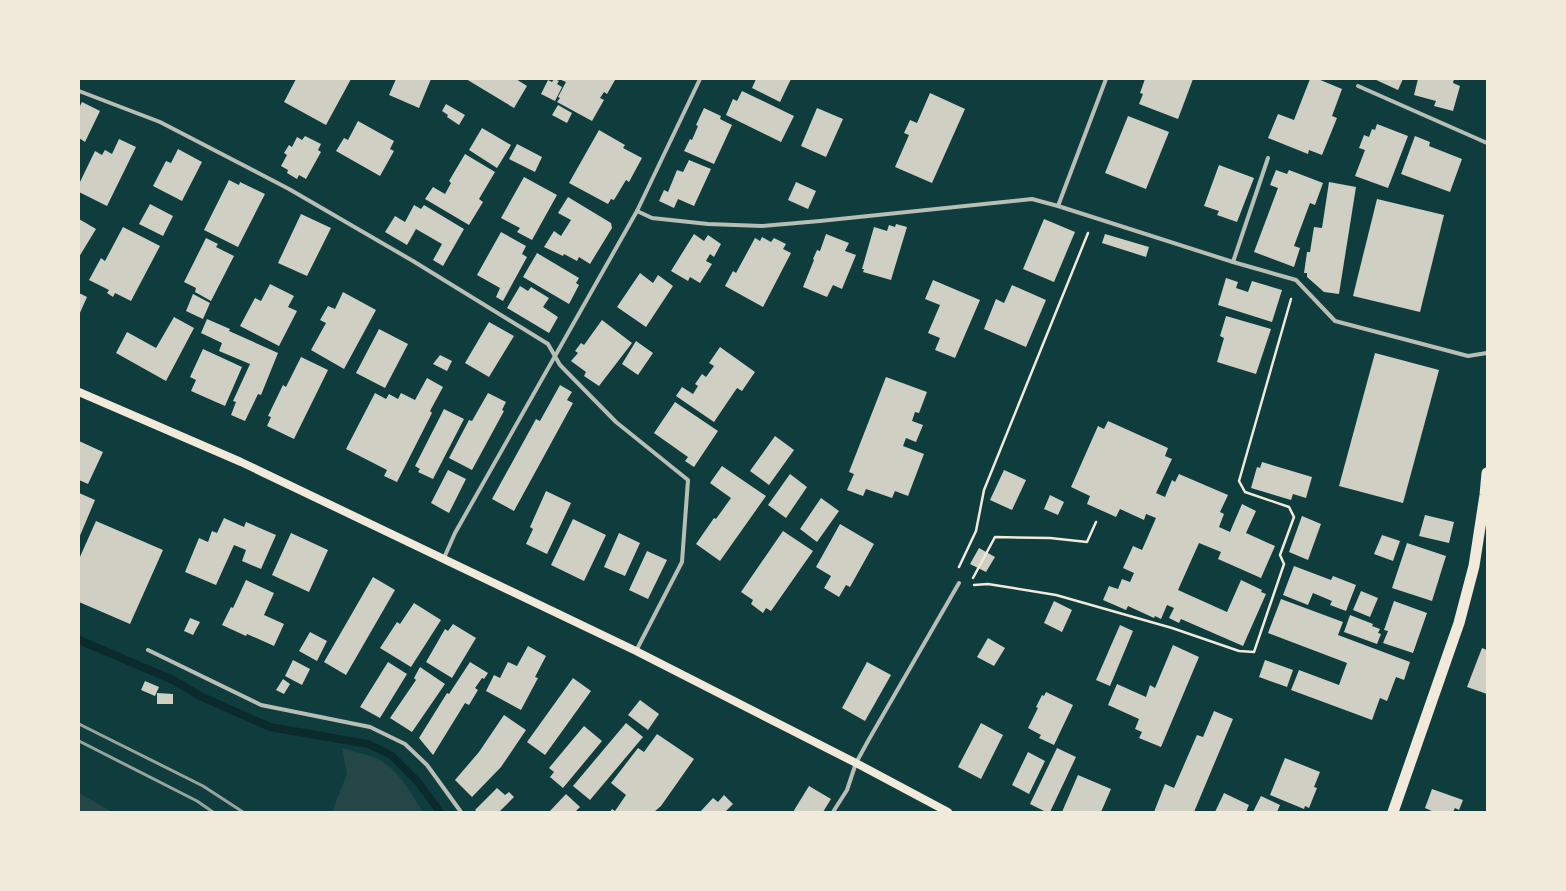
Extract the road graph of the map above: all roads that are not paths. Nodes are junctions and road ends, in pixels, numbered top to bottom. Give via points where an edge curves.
1 (700, 79) edge
2 (1106, 79) edge
3 (1358, 86) dead end
4 (79, 91) edge
5 (1487, 143) edge
6 (1268, 158) dead end
7 (1058, 206) junction
8 (637, 211) junction
9 (1233, 262) junction
10 (1487, 353) edge
11 (555, 355) junction
12 (79, 392) edge
13 (1487, 473) edge
14 (444, 558) junction
15 (959, 583) road end
16 (148, 650) dead end
17 (636, 651) junction
18 (856, 763) junction
19 (461, 812) edge
20 (834, 812) edge
21 (948, 812) edge
22 (1393, 812) edge

1 - 8 street
2 - 7 street
3 - 5 street
4 - 11 street via 160,122 289,189 548,344
6 - 9 street
7 - 8 street via 1032,199 762,226 652,218
7 - 9 street
8 - 11 street
9 - 10 street via 1296,280 1335,321 1468,356
11 - 14 street via 455,533
11 - 17 street via 560,365 616,422 688,480 682,562
12 - 14 main road via 241,462
13 - 22 highway via 1474,566 1459,623
14 - 17 main road
15 - 18 street
16 - 19 street via 261,705 370,727 405,744 427,765
17 - 18 main road
18 - 20 street via 847,790
18 - 21 main road

